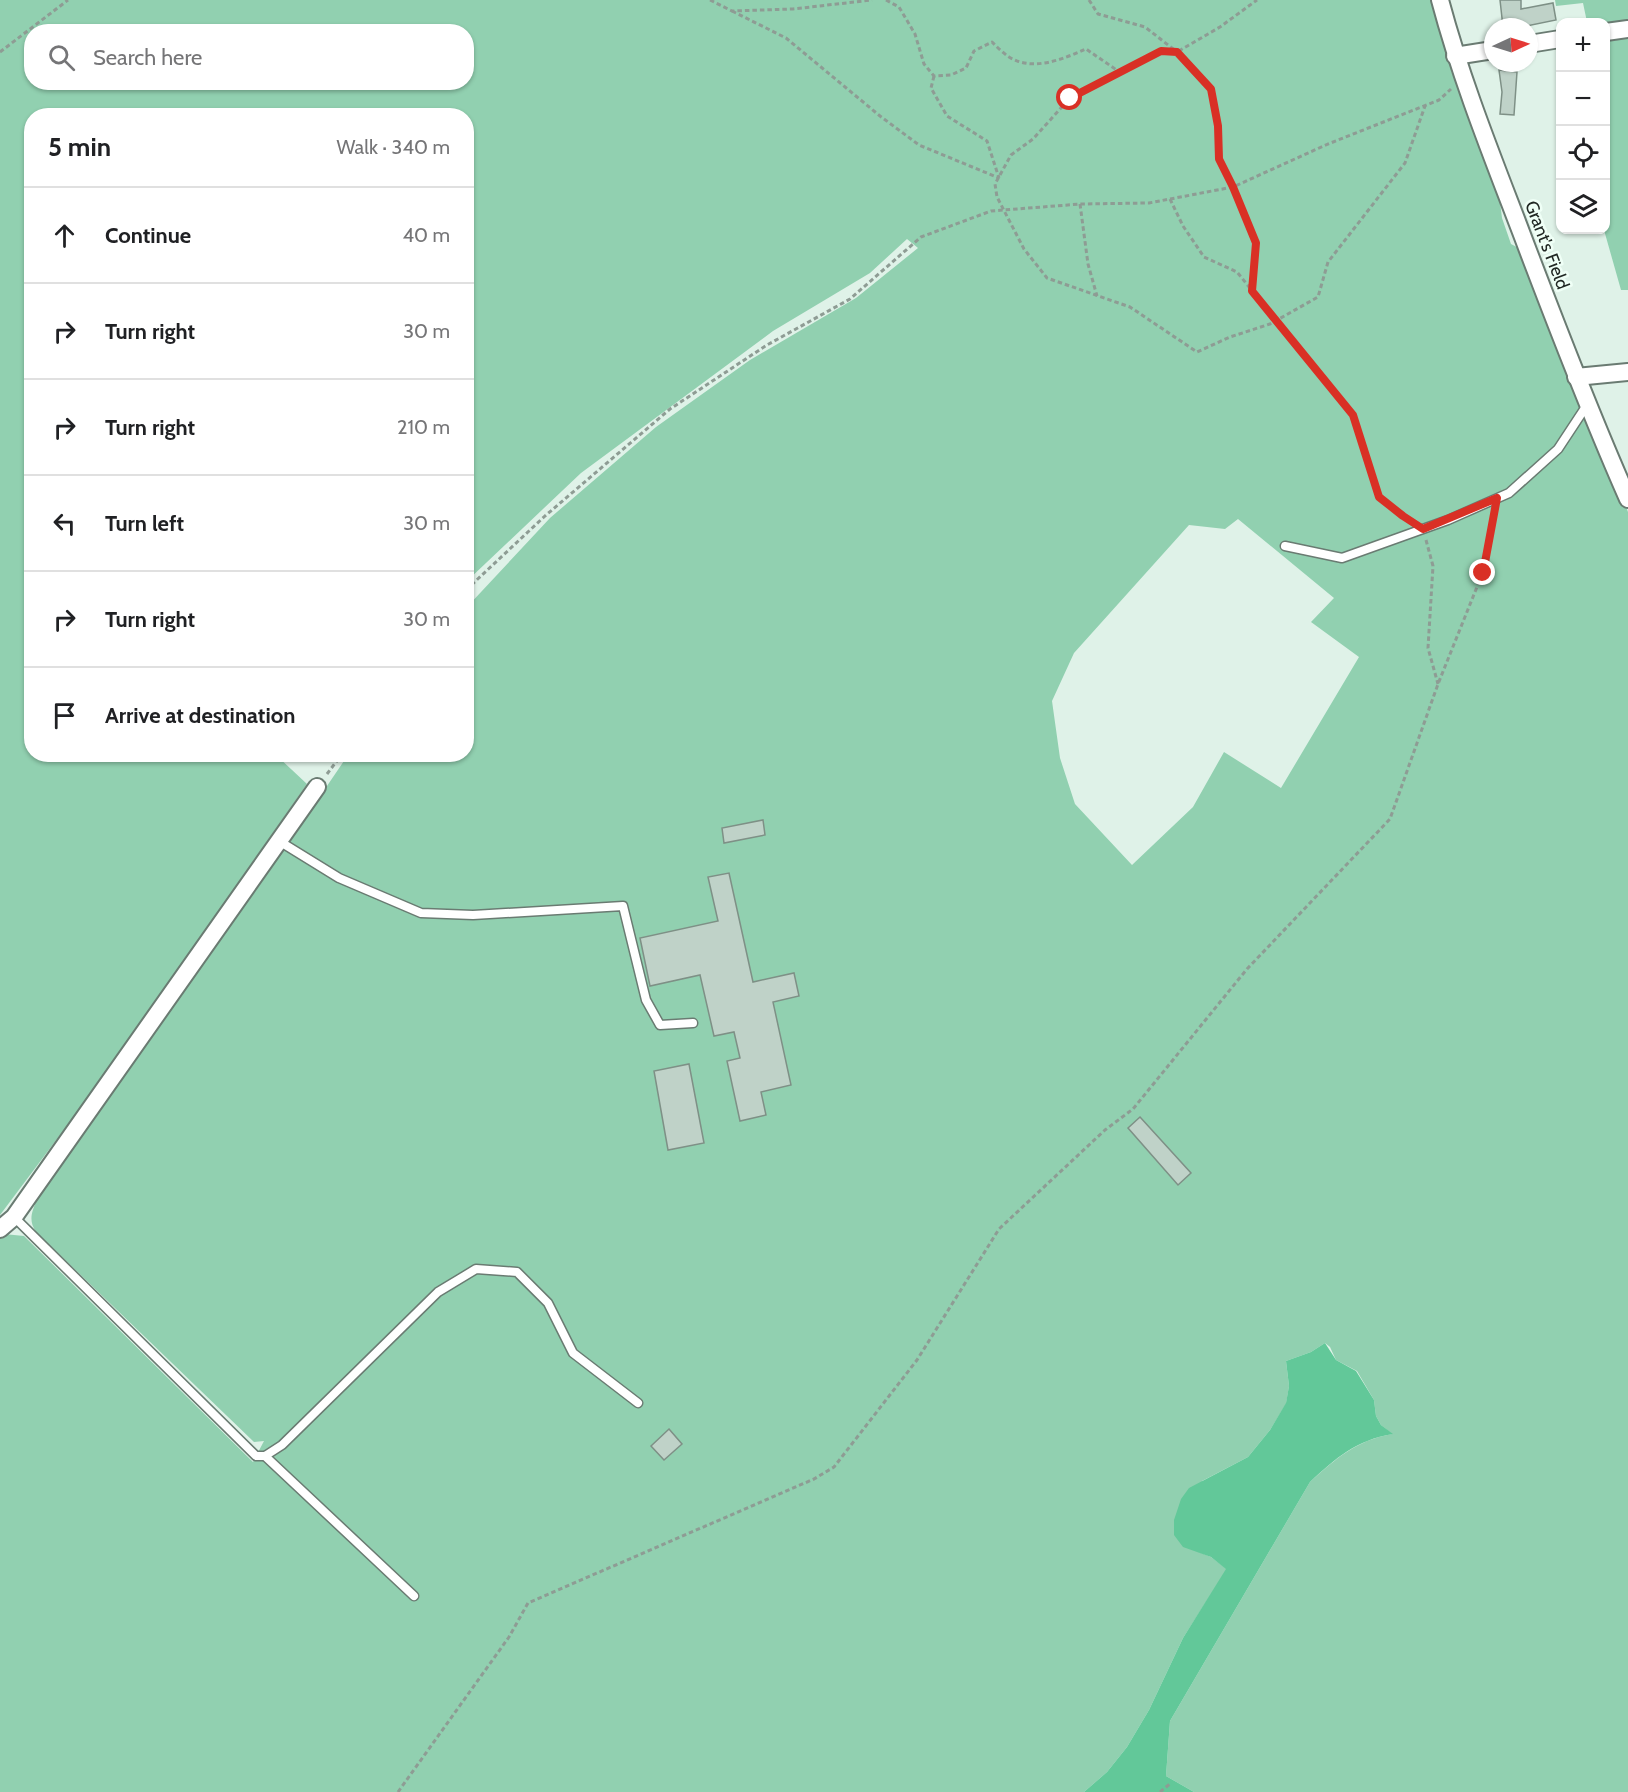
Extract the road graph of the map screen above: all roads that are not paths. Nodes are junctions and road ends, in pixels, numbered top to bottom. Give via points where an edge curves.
1 (1440, 0) edge
2 (1628, 29) edge
3 (1610, 31) edge
4 (1556, 40) edge
5 (1538, 43) edge
6 (1484, 51) edge
7 (1455, 56) junction
8 (1628, 372) edge
9 (1576, 377) junction
10 (1587, 405) junction
11 (1628, 499) edge
12 (1285, 546) dead end
13 (317, 788) road end
14 (279, 841) junction
15 (693, 1023) dead end
16 (14, 1217) junction
17 (0, 1229) edge
18 (638, 1403) dead end
19 (265, 1456) junction
20 (414, 1596) dead end

1 - 7 street, Grant's Field
2 - 3 street
4 - 5 street
6 - 7 street
7 - 9 street, Grant's Field
8 - 9 street
9 - 10 street, Grant's Field
10 - 11 street, Grant's Field
10 - 12 lane via 1558,449 1509,493 1342,558
13 - 14 street
14 - 15 lane via 339,878 421,913 473,915 623,906 646,1000 660,1025
14 - 16 street
16 - 17 street
16 - 19 lane via 256,1456
18 - 19 lane via 573,1353 548,1303 518,1272 476,1269 438,1292 282,1445
19 - 20 lane

